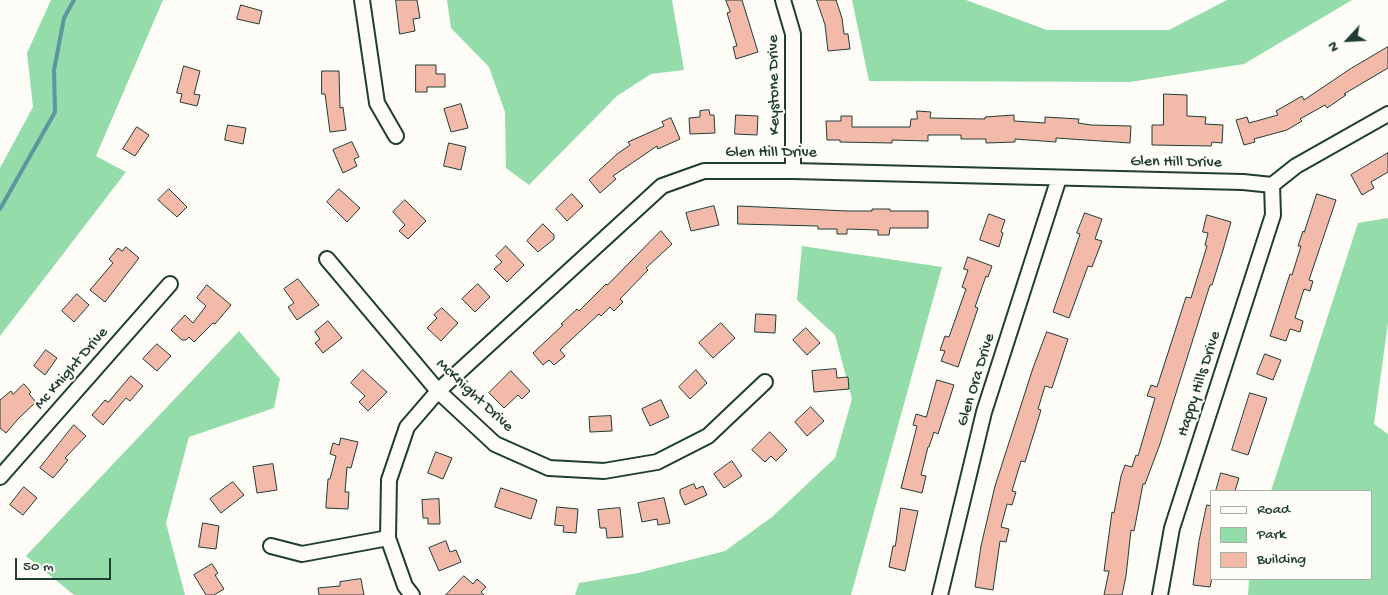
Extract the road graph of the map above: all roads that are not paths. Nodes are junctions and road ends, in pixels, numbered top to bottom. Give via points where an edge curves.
1 (362, 0) edge
2 (783, 0) edge
3 (1388, 114) edge
4 (396, 136) dead end
5 (794, 171) junction
6 (1059, 178) junction
7 (1272, 185) junction
8 (327, 258) dead end
9 (170, 284) dead end
10 (765, 382) dead end
11 (438, 391) junction
12 (0, 477) edge
13 (388, 538) junction
14 (271, 546) dead end
15 (412, 595) edge
16 (940, 595) edge
17 (1160, 595) edge

1 - 4 street via 377,104
2 - 5 street, Keystone Drive via 794,34
3 - 7 street via 1296,166
5 - 6 street, Glen Hill Drive
5 - 11 street, Glen Hill Drive via 704,171 662,186
6 - 7 street, Glen Hill Drive
6 - 16 street, Glen Ora Drive via 984,412
7 - 17 street, Happy Hills Drive via 1273,215 1172,528
8 - 11 street, McKnight Drive
9 - 12 street, Mc Knight Drive
10 - 11 street, McKnight Drive via 708,436 657,462 604,472 548,468 495,444
11 - 13 street, Glen Hill Drive via 408,427 389,480
13 - 14 street via 302,554
13 - 15 street, Glen Hill Drive via 405,586

